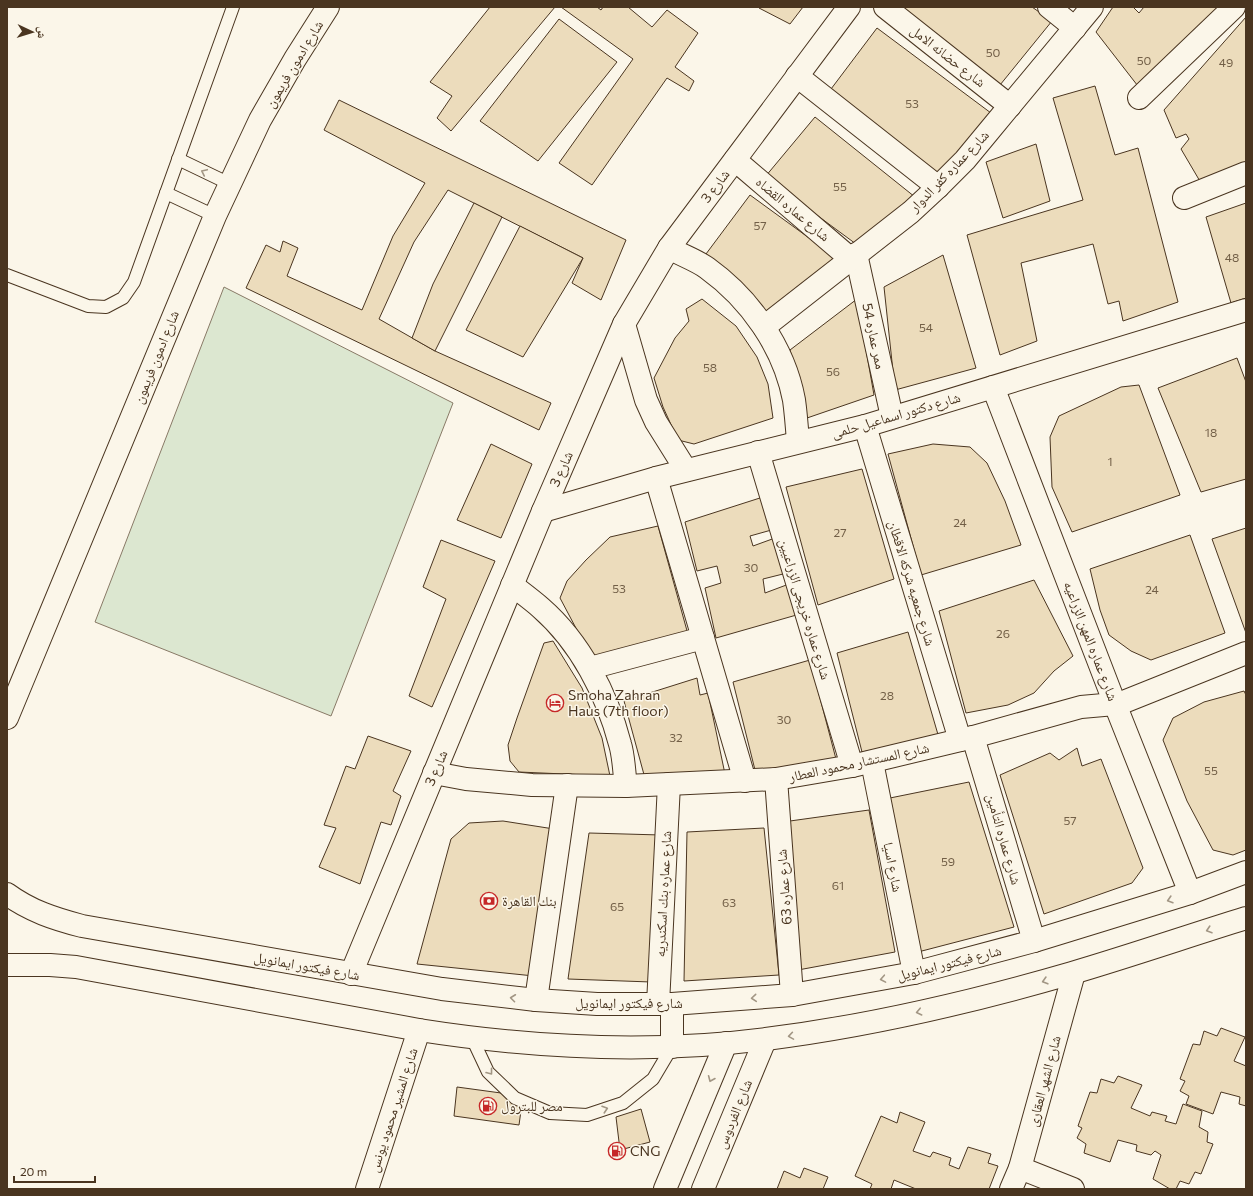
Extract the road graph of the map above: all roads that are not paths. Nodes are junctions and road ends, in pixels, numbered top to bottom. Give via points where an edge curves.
1 (233, 7) edge
2 (328, 7) edge
3 (849, 7) edge
4 (885, 7) edge
5 (1049, 7) edge
6 (1092, 7) edge
7 (1234, 7) edge
8 (1075, 28) junction
9 (797, 76) junction
10 (1139, 98) dead end
11 (1010, 106) junction
12 (178, 160) junction
13 (735, 160) junction
14 (1246, 173) edge
15 (230, 184) junction
16 (938, 187) junction
17 (166, 193) junction
18 (1184, 198) dead end
19 (215, 216) junction
20 (669, 248) junction
21 (854, 257) junction
22 (7, 275) edge
23 (1246, 310) edge
24 (624, 324) junction
25 (764, 327) junction
26 (993, 387) junction
27 (892, 417) junction
28 (865, 426) junction
29 (798, 442) junction
30 (758, 452) junction
31 (686, 470) junction
32 (656, 478) junction
33 (543, 511) junction
34 (512, 585) junction
35 (703, 638) junction
36 (1246, 653) edge
37 (590, 668) junction
38 (1115, 704) junction
39 (7, 718) edge
40 (967, 739) junction
41 (862, 764) junction
42 (434, 773) junction
43 (776, 779) junction
44 (745, 780) junction
45 (669, 784) junction
46 (567, 785) junction
47 (626, 786) junction
48 (1246, 872) edge
49 (1190, 893) junction
50 (7, 894) edge
51 (1246, 918) edge
52 (1034, 941) junction
53 (7, 966) edge
54 (1074, 972) junction
55 (914, 973) junction
56 (350, 974) junction
57 (792, 995) junction
58 (536, 1000) junction
59 (665, 1004) junction
60 (419, 1030) junction
61 (472, 1038) junction
62 (765, 1040) junction
63 (726, 1043) junction
64 (672, 1047) junction
65 (1020, 1168) junction
66 (367, 1189) edge
67 (665, 1189) edge
68 (703, 1189) edge
69 (1011, 1189) edge
70 (1073, 1189) edge

1 - 12 lane
2 - 15 street, شارع ادمون فريمون via 260,120
3 - 9 street, شارع 3
4 - 11 street, شارع حضانه الامل
5 - 8 street
6 - 8 street, شارع عماره كفر الدوار
7 - 10 street
8 - 11 street, شارع عماره كفر الدوار
9 - 13 street, شارع 3
9 - 16 street
11 - 16 street, شارع عماره كفر الدوار via 965,160
15 -> 12 lane
12 - 17 lane
13 - 20 street, شارع 3
13 - 21 street, شارع عماره القضاه
14 - 18 street
15 - 19 street, شارع ادمون فريمون
16 - 21 street, شارع عماره كفر الدوار
17 - 19 lane
17 - 22 lane via 134,282 123,298 106,307 88,306
19 - 39 street, شارع ادمون فريمون
20 - 24 street, شارع 3
20 - 25 street via 717,276 738,294
21 - 25 street, شارع عماره كفر الدوار
21 - 27 street, ممر عماره 54
23 - 26 street, شارع دكتور اسماعيل حلمى
24 - 31 street via 646,400 656,422
24 - 33 street, شارع 3
25 - 29 street via 782,362 794,399
26 - 27 street, شارع دكتور اسماعيل حلمى
26 - 38 street, شارع عماره المهن الزراعيه
27 - 28 street, شارع دكتور اسماعيل حلمى
28 - 29 street, شارع دكتور اسماعيل حلمى
28 - 40 street, شارع جمعيه شركه الاقطان
29 - 30 street, شارع دكتور اسماعيل حلمى
30 - 31 street, شارع دكتور اسماعيل حلمى
30 - 41 street, شارع عماره خريجى الزراعيين
31 - 32 street, شارع دكتور اسماعيل حلمى
32 - 33 street, شارع دكتور اسماعيل حلمى
32 - 35 street
33 - 34 street, شارع 3
34 - 37 street via 542,608 568,637
34 - 42 street, شارع 3
35 - 37 street
35 - 44 street
36 - 38 street, شارع المستشار محمود العطار
37 - 47 street via 608,706 620,745
38 - 40 street, شارع المستشار محمود العطار via 1081,707
38 - 49 street, شارع عماره المهن الزراعيه
40 - 41 street, شارع المستشار محمود العطار
40 - 52 street, شارع عماره التأمين
41 - 43 street, شارع المستشار محمود العطار
41 - 55 street, شارع اسيا
42 - 46 street, شارع المستشار محمود العطار via 500,783
42 - 56 street, شارع 3
43 - 44 street, شارع المستشار محمود العطار
43 - 57 street, شارع عماره 63
44 - 45 street, شارع المستشار محمود العطار
45 - 47 street, شارع المستشار محمود العطار
45 - 59 street, شارع عماره بنك اسكندريه
46 - 47 street, شارع المستشار محمود العطار
46 - 58 street
48 - 49 street, شارع فيكتور ايمانويل
49 -> 52 street, شارع فيكتور ايمانويل
50 - 56 street, شارع فيكتور ايمانويل via 56,920
51 -> 54 street
52 - 55 street, شارع فيكتور ايمانويل
53 - 60 street via 76,967
54 -> 62 street via 914,1014
54 - 65 street, شارع الشهر العقارى
55 -> 57 street, شارع فيكتور ايمانويل
58 -> 56 street, شارع فيكتور ايمانويل via 442,990
57 -> 59 street, شارع فيكتور ايمانويل
58 - 59 street, شارع فيكتور ايمانويل via 597,1004
59 - 64 street, شارع عماره بنك اسكندريه
60 - 61 street
60 - 66 street, شارع المشير محمود يونس
61 - 64 street via 583,1047
61 -> 64 lane via 488,1072 515,1098 550,1113 587,1114 623,1103 653,1079
62 - 63 street
62 - 68 street, شارع الفردوس
63 - 64 street
63 -> 67 street
65 - 69 street, شارع الشهر العقارى
65 - 70 street

